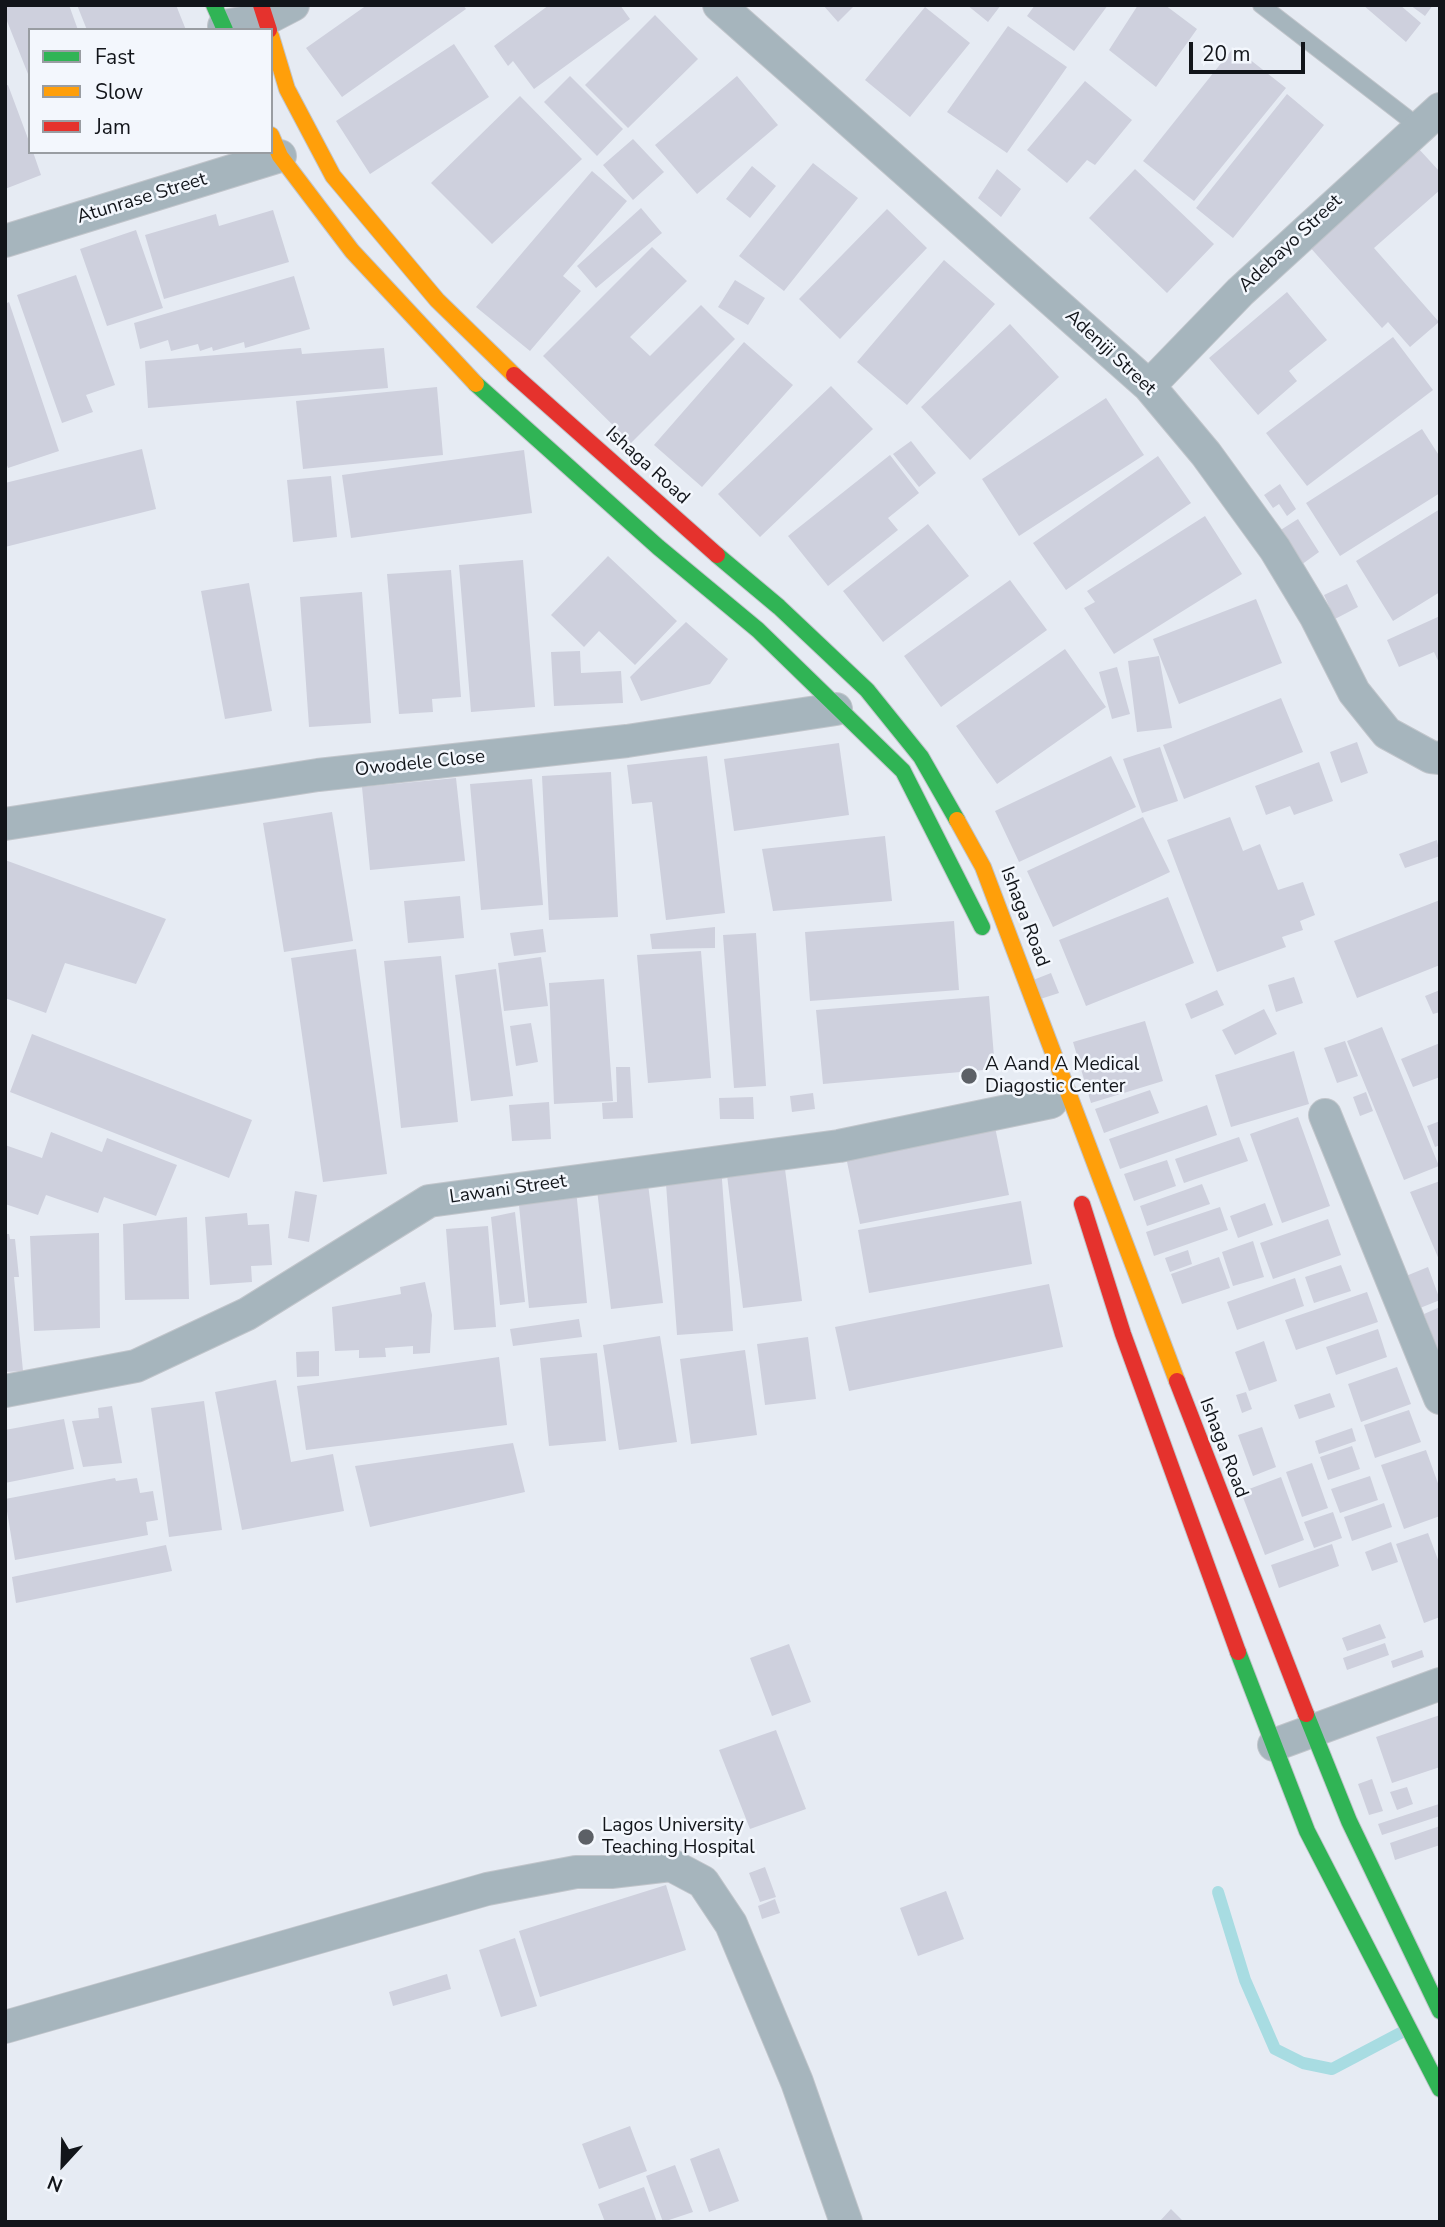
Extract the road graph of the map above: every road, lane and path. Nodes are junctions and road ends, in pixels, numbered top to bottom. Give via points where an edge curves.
1 (719, 5) edge
2 (1261, 5) edge
3 (272, 19) edge
4 (221, 20) edge
5 (1429, 118) edge
6 (275, 146) edge
7 (252, 154) edge
8 (5, 241) edge
9 (1149, 386) junction
10 (836, 709) junction
11 (1435, 757) edge
12 (5, 824) edge
13 (989, 943) dead end
14 (1051, 1103) dead end
15 (1325, 1115) dead end
16 (1079, 1192) dead end
17 (5, 1391) edge
18 (1440, 1398) edge
19 (1440, 1684) edge
20 (1314, 1730) junction
21 (1274, 1745) junction
22 (1440, 2011) edge
23 (5, 2027) edge
24 (1440, 2089) edge
25 (846, 2222) edge

1 - 9 street, Adeniji Street
2 - 5 lane
3 - 4 street
3 - 20 main road, Ishaga Road via 287,89 333,176 437,300 679,523 799,625 867,690 921,757 983,867 1153,1323
5 - 9 street, Adebayo Street via 1240,292
6 - 10 main road via 352,251 460,370 758,630
7 - 8 street, Atunrase Street
9 - 11 street, Adeniji Street via 1206,454 1275,549 1354,692 1387,733
10 - 12 street, Owodele Close via 627,741 318,775
10 - 13 main road via 903,771
14 - 17 street, Lawani Street via 839,1146 429,1201 247,1314 136,1366
15 - 18 street
16 - 21 main road via 1190,1525
19 - 20 street
20 - 21 street
20 - 22 main road, Ishaga Road via 1385,1902
21 - 24 main road via 1346,1912
23 - 25 street via 487,1889 576,1872 671,1865 703,1882 732,1924 797,2082

